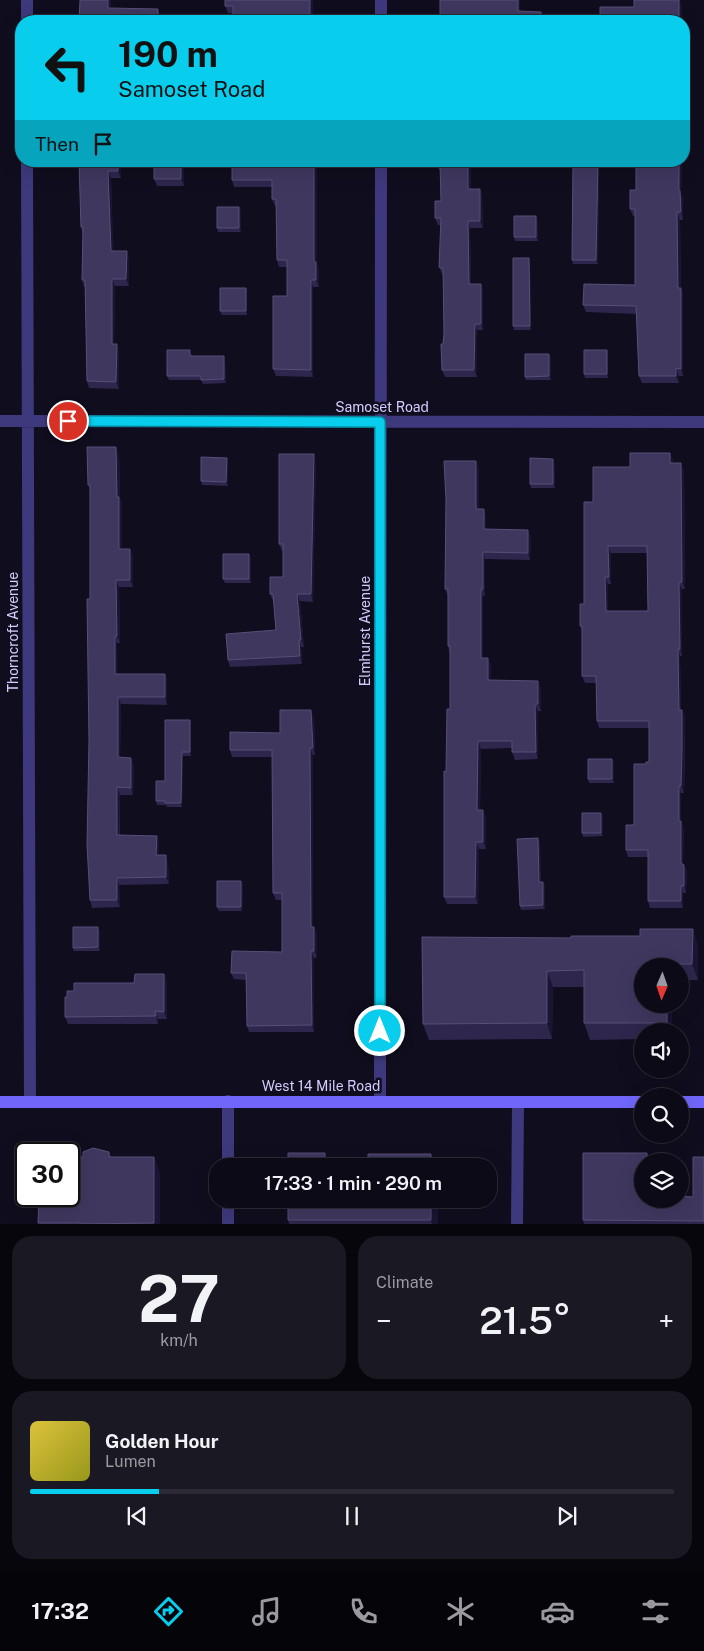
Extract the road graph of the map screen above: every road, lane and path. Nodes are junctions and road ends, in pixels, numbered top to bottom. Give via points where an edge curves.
1 (27, 0) edge
2 (381, 0) edge
3 (27, 15) edge
4 (381, 15) edge
5 (27, 167) edge
6 (381, 167) edge
7 (0, 421) edge
8 (28, 422) junction
9 (380, 422) junction
10 (704, 422) edge
11 (228, 1101) junction
12 (380, 1101) junction
13 (0, 1102) edge
14 (30, 1102) junction
15 (518, 1102) junction
16 (634, 1102) edge
17 (689, 1102) edge
18 (704, 1102) edge
19 (228, 1158) edge
20 (228, 1208) edge
21 (228, 1224) edge
22 (517, 1224) edge

1 - 3 street
2 - 4 street
5 - 8 street, Thorncroft Avenue
6 - 9 street, Elmhurst Avenue
7 - 8 street, Samoset Road
8 - 9 street, Samoset Road
8 - 14 street, Thorncroft Avenue
9 - 10 street, Samoset Road
9 - 12 street, Elmhurst Avenue
11 - 12 main road, West 14 Mile Road
11 - 14 main road, West 14 Mile Road
11 - 19 street
12 - 15 main road, West 14 Mile Road
13 - 14 main road, West 14 Mile Road
15 - 16 main road, West 14 Mile Road
15 - 22 street
17 - 18 main road
20 - 21 street

